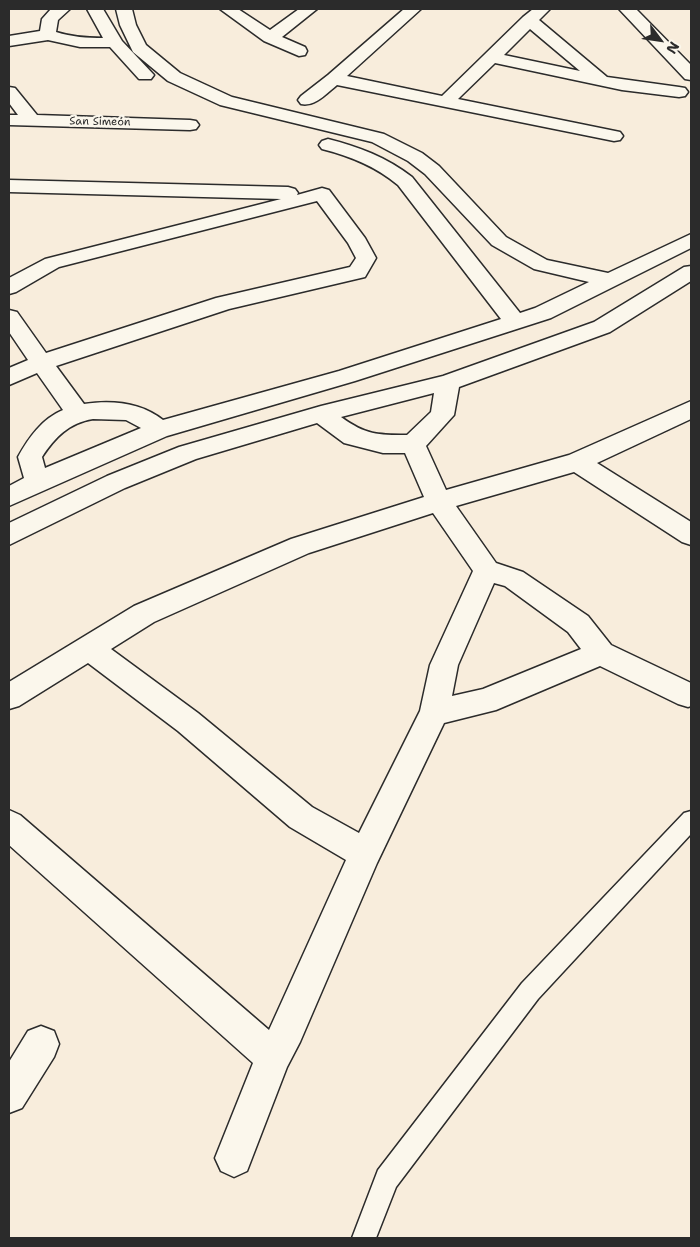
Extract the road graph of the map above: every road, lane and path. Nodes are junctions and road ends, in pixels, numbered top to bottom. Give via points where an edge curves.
1 (62, 9) edge
2 (95, 9) edge
3 (124, 9) edge
4 (228, 9) edge
5 (309, 9) edge
6 (413, 9) edge
7 (542, 9) edge
8 (627, 9) edge
9 (529, 20) junction
10 (48, 31) junction
11 (9, 33) edge
12 (270, 38) junction
13 (9, 40) edge
14 (113, 42) junction
15 (299, 51) dead end
16 (491, 56) junction
17 (691, 75) edge
18 (334, 79) junction
19 (691, 80) edge
20 (602, 81) junction
21 (9, 92) edge
22 (307, 100) dead end
23 (445, 102) junction
24 (9, 120) edge
25 (32, 121) junction
26 (237, 121) dead end
27 (190, 125) dead end
28 (614, 136) dead end
29 (313, 141) dead end
30 (415, 157) junction
31 (388, 167) junction
32 (9, 186) edge
33 (322, 194) junction
34 (691, 240) edge
35 (52, 262) junction
36 (9, 263) edge
37 (691, 272) edge
38 (611, 280) junction
39 (9, 287) edge
40 (9, 317) edge
41 (515, 322) junction
42 (27, 352) edge
43 (9, 376) edge
44 (448, 382) junction
45 (691, 409) edge
46 (77, 412) junction
47 (321, 414) junction
48 (160, 430) junction
49 (413, 444) junction
50 (577, 462) junction
51 (37, 482) junction
52 (9, 497) edge
53 (439, 502) junction
54 (9, 535) edge
55 (691, 535) edge
56 (487, 570) junction
57 (89, 648) junction
58 (601, 653) junction
59 (688, 695) dead end
60 (9, 698) edge
61 (434, 712) junction
62 (691, 820) edge
63 (9, 825) edge
64 (365, 854) junction
65 (41, 1044) dead end
66 (273, 1057) junction
67 (9, 1095) edge
68 (234, 1158) dead end
69 (364, 1238) edge

1 - 10 street via 51,15
2 - 14 street
3 - 30 street via 139,48 174,77 226,101 378,138
4 - 12 street
5 - 12 street
6 - 18 street
7 - 9 street
8 - 17 street
9 - 16 street
9 - 20 street
10 - 11 street
10 - 13 street
10 - 14 street via 76,43
12 - 15 street
14 - 26 street via 157,86 204,110
16 - 20 street
16 - 23 street
18 - 22 street
18 - 23 street
19 - 20 street via 675,98
21 - 25 street
23 - 28 street
24 - 25 street, San Simeón
25 - 27 street, San Simeón
29 - 31 street via 362,153
30 - 31 street
30 - 38 street via 432,170 500,241 541,265
31 - 41 street via 405,181
32 - 33 street
33 - 35 street
33 - 42 street via 366,258 358,272
34 - 38 street
35 - 36 street
35 - 39 street
37 - 44 street via 602,327
38 - 41 street via 543,313
40 - 42 street
41 - 48 street via 347,376
42 - 43 street
42 - 46 street
44 - 47 street
44 - 49 street via 442,414
45 - 50 street
46 - 48 street via 122,411 139,415
46 - 51 street via 52,426 30,456
47 - 49 street via 352,437 383,444
47 - 54 street via 188,453 116,482
48 - 51 street
49 - 53 street
50 - 53 street
50 - 55 street
51 - 52 street
53 - 56 street
53 - 57 street via 300,546 144,614
56 - 58 street via 514,579 578,624
56 - 61 street via 444,665
57 - 60 street
57 - 64 street via 188,722 301,817
58 - 59 street
58 - 61 street via 486,702
61 - 64 street
62 - 69 lane via 530,991 387,1179
63 - 66 street
64 - 66 street via 288,1030
65 - 67 street
66 - 68 street

